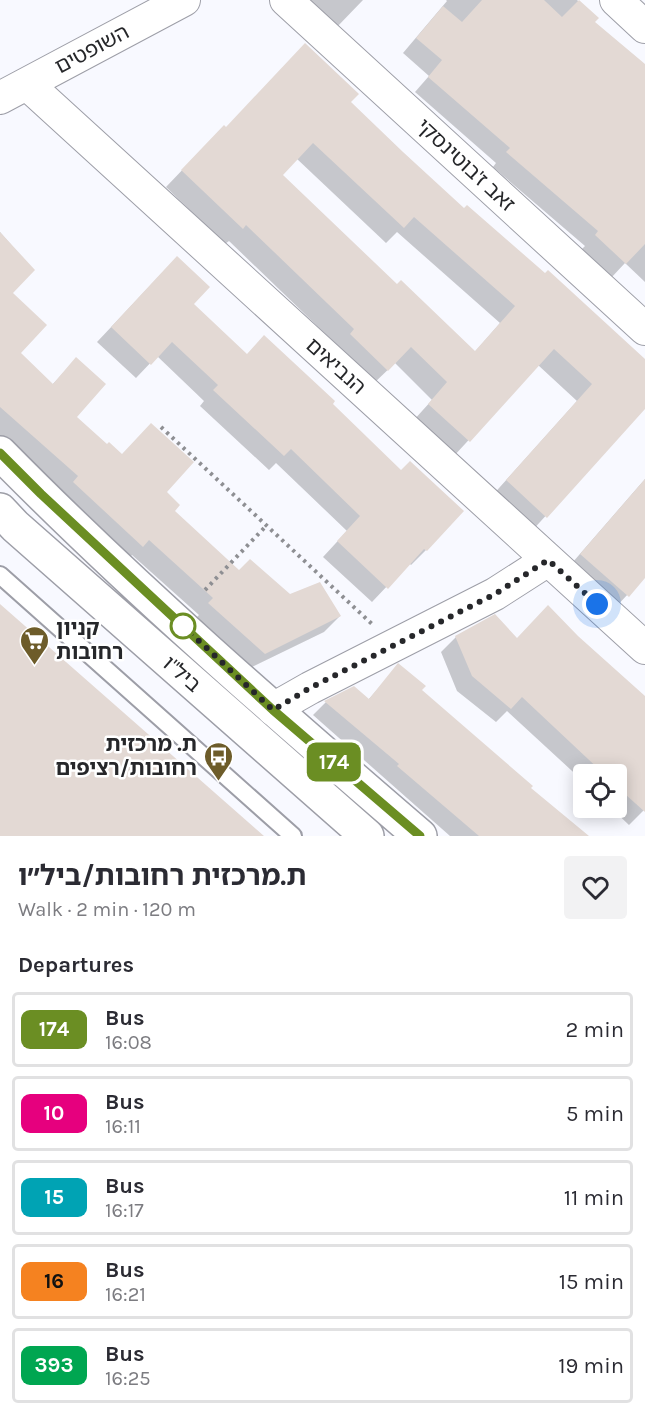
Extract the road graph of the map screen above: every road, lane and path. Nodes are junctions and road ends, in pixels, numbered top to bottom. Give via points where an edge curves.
1 (184, 0) edge
2 (286, 0) edge
3 (616, 0) edge
4 (645, 27) edge
5 (14, 91) edge
6 (645, 329) edge
7 (160, 427) dead end
8 (0, 453) edge
9 (5, 518) edge
10 (266, 526) junction
11 (548, 560) junction
12 (0, 574) edge
13 (205, 590) dead end
14 (394, 645) junction
15 (645, 648) edge
16 (273, 710) junction
17 (292, 836) edge
18 (367, 836) edge
19 (420, 836) edge

1 - 5 street, השופטים
2 - 6 street, זאב ז'בוטינסקי
3 - 4 street
5 - 11 street, הנביאים
7 - 10 path
8 - 16 street, ביל"ו
9 - 18 street, ביל"ו
10 - 13 path
10 - 14 path
11 - 14 street via 495,594
11 - 15 street, הנביאים
12 - 17 lane
14 - 16 street
16 - 19 street, ביל"ו

